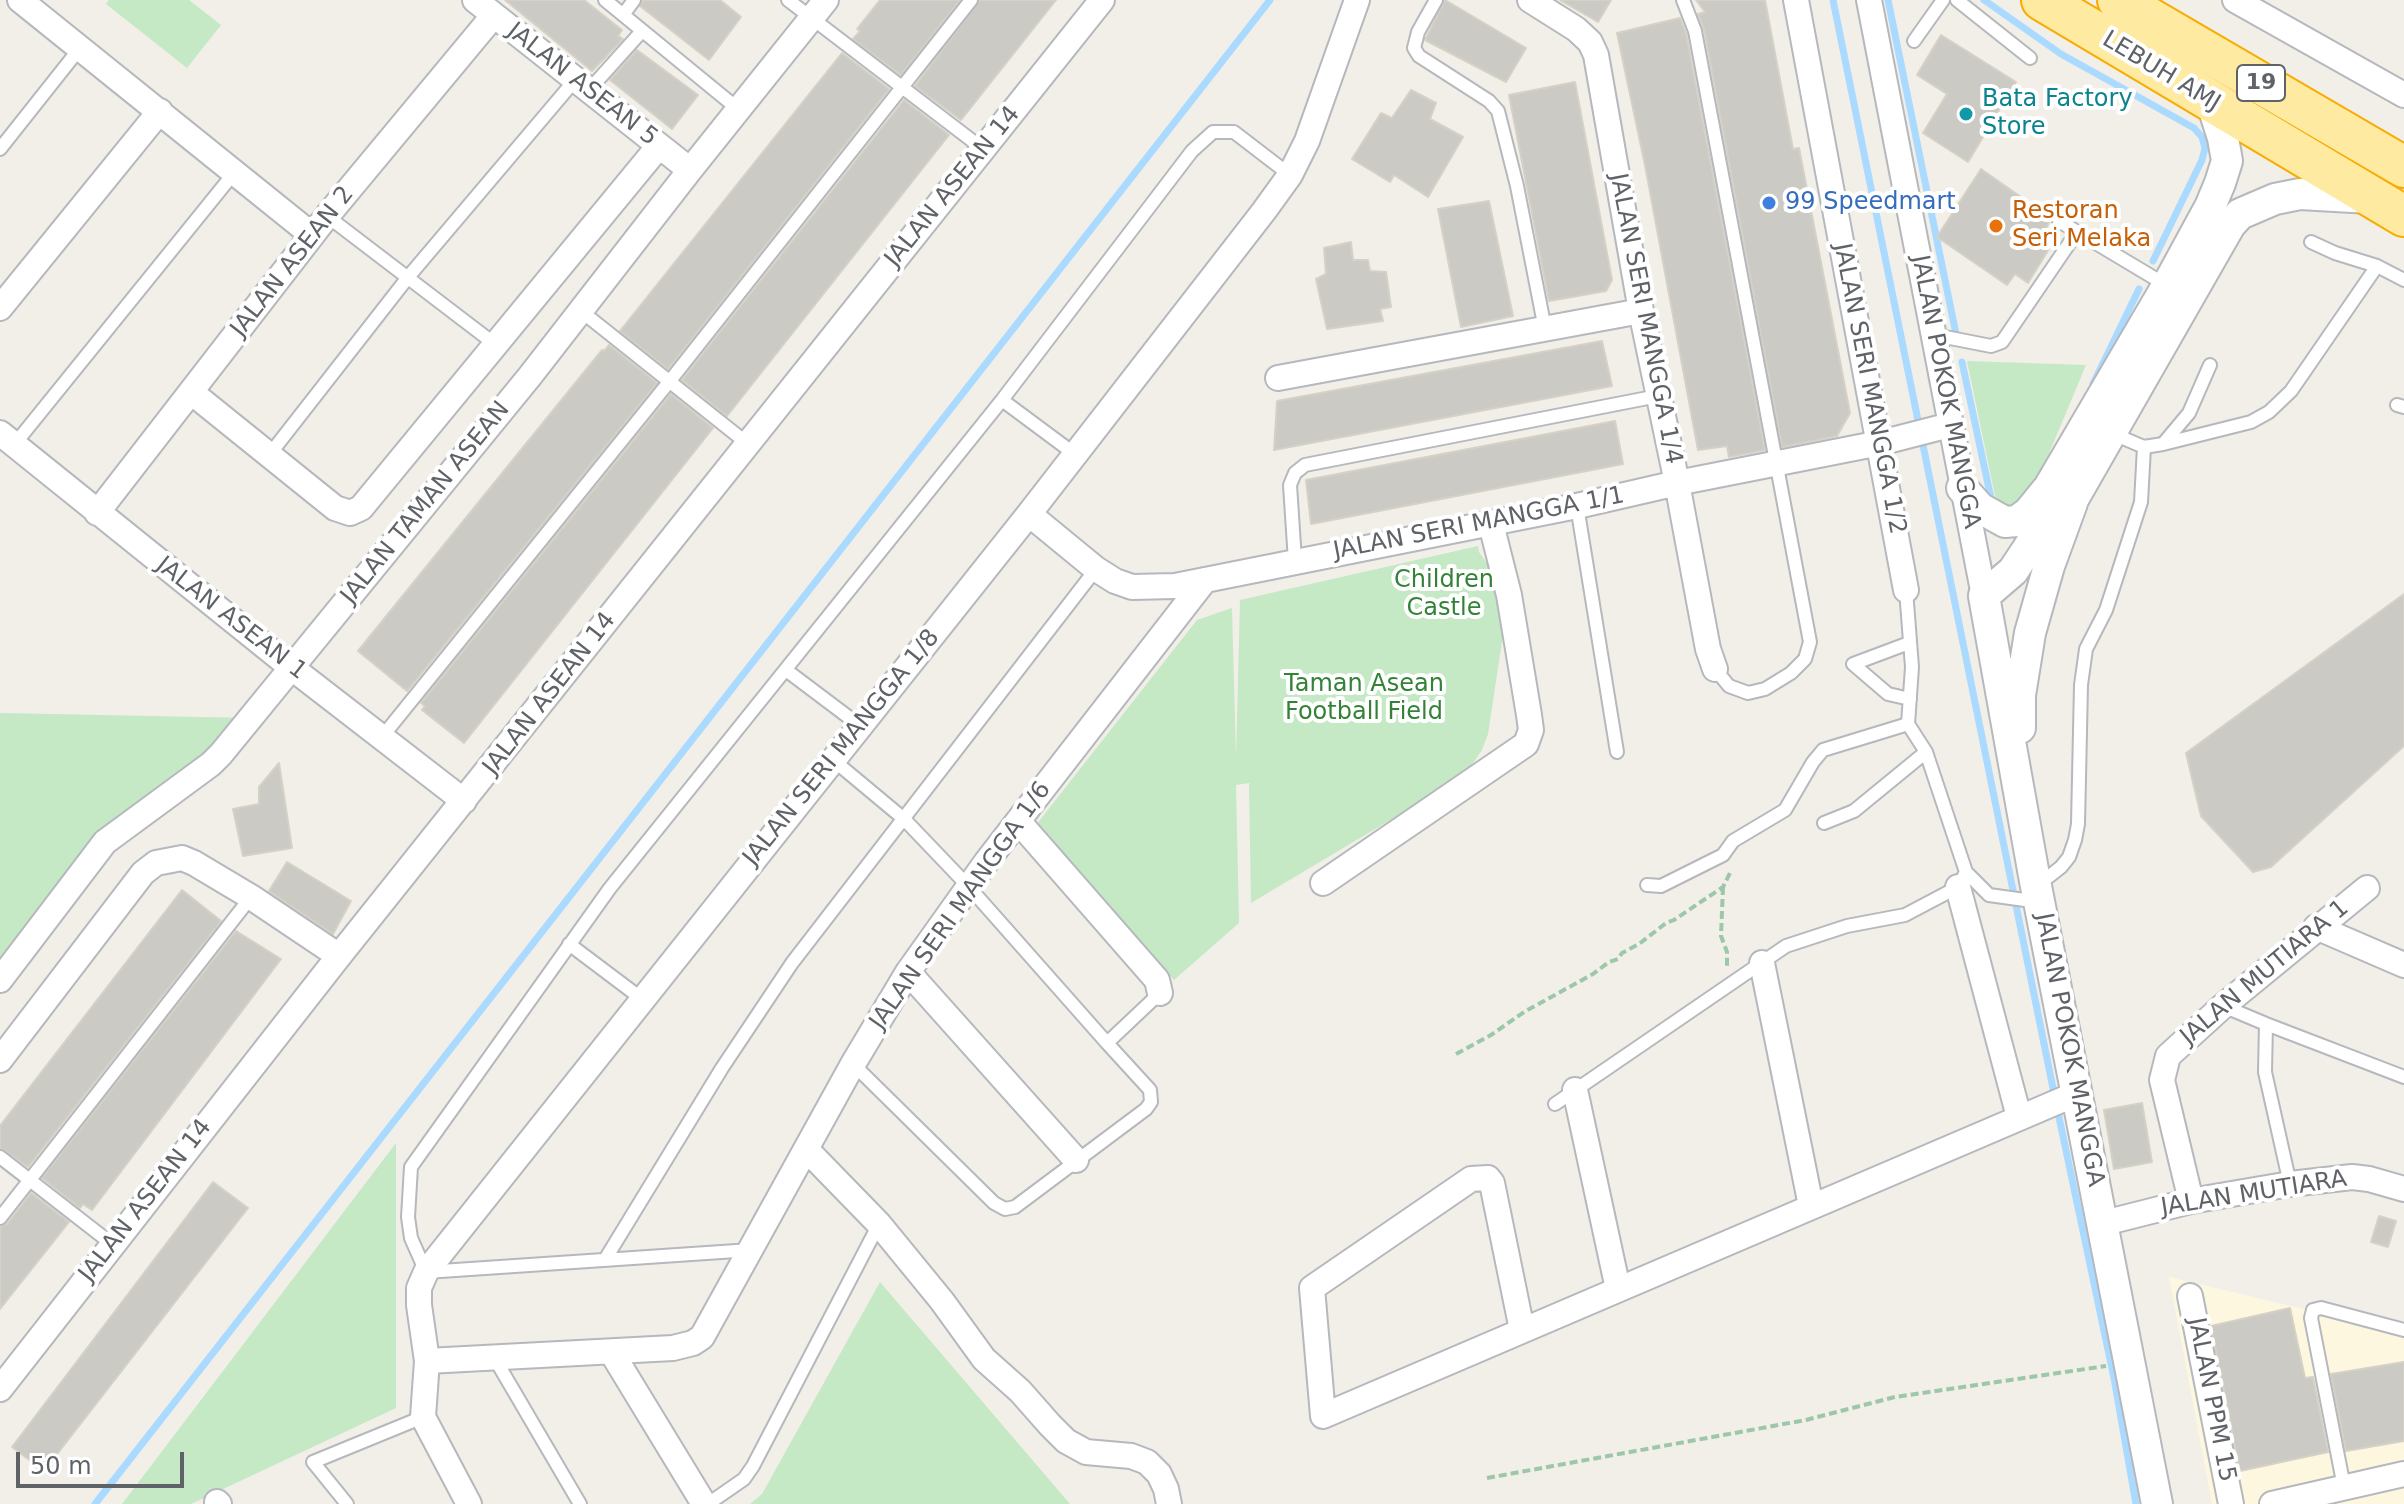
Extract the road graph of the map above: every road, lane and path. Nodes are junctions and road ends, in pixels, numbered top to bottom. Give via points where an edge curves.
1 (20, 0) edge
2 (605, 0) edge
3 (634, 0) edge
4 (788, 0) edge
5 (971, 0) edge
6 (1102, 0) edge
7 (1357, 0) edge
8 (1436, 0) edge
9 (1530, 0) edge
10 (1683, 0) edge
11 (1796, 0) edge
12 (1869, 0) edge
13 (1943, 0) edge
14 (1957, 0) edge
15 (2042, 0) edge
16 (2118, 0) edge
17 (2235, 0) edge
18 (484, 8) edge
19 (819, 9) edge
20 (623, 15) junction
21 (642, 31) junction
22 (1914, 41) dead end
23 (80, 48) junction
24 (2030, 58) dead end
25 (582, 85) junction
26 (901, 86) junction
27 (2404, 95) edge
28 (2201, 96) junction
29 (738, 109) junction
30 (160, 111) junction
31 (659, 146) junction
32 (0, 149) edge
33 (983, 149) junction
34 (2404, 167) edge
35 (690, 170) junction
36 (234, 173) junction
37 (1290, 175) junction
38 (2388, 207) edge
39 (327, 216) junction
40 (2059, 221) dead end
41 (2077, 232) junction
42 (312, 235) junction
43 (2311, 242) dead end
44 (2377, 266) junction
45 (409, 276) junction
46 (2404, 280) edge
47 (2167, 286) junction
48 (0, 308) edge
49 (581, 311) junction
50 (1641, 311) junction
51 (1545, 329) junction
52 (1935, 335) junction
53 (496, 345) junction
54 (2210, 365) dead end
55 (1278, 378) dead end
56 (669, 382) junction
57 (191, 392) junction
58 (1658, 396) junction
59 (1002, 400) junction
60 (1941, 427) junction
61 (2111, 433) junction
62 (7, 439) edge
63 (1880, 443) junction
64 (748, 444) junction
65 (2163, 444) junction
66 (2144, 447) junction
67 (270, 454) junction
68 (1076, 455) junction
69 (1775, 464) junction
70 (1677, 483) junction
71 (1962, 488) junction
72 (2060, 495) junction
73 (1577, 506) junction
74 (97, 513) junction
75 (1029, 514) junction
76 (1491, 524) junction
77 (1295, 561) junction
78 (1096, 569) junction
79 (1205, 580) junction
80 (1906, 590) joint
81 (1984, 596) junction
82 (1909, 643) junction
83 (292, 668) junction
84 (1715, 669) joint
85 (786, 670) junction
86 (1910, 699) junction
87 (1908, 724) junction
88 (859, 725) junction
89 (382, 737) junction
90 (1617, 752) dead end
91 (1926, 752) junction
92 (832, 759) junction
93 (2020, 796) junction
94 (464, 801) junction
95 (904, 819) junction
96 (1018, 821) junction
97 (1824, 823) dead end
98 (1733, 841) junction
99 (1962, 880) junction
100 (1323, 883) dead end
101 (1647, 885) dead end
102 (969, 887) junction
103 (1723, 887) junction
104 (2367, 888) dead end
105 (2033, 893) junction
106 (251, 897) junction
107 (2316, 927) junction
108 (569, 944) junction
109 (339, 956) junction
110 (1762, 963) junction
111 (2404, 965) edge
112 (908, 972) junction
113 (0, 980) edge
114 (1726, 987) junction
115 (1160, 993) joint
116 (642, 999) junction
117 (2223, 1006) junction
118 (2266, 1024) junction
119 (1107, 1043) junction
120 (1456, 1054) dead end
121 (0, 1060) edge
122 (853, 1064) junction
123 (2404, 1077) edge
124 (1565, 1097) joint
125 (2062, 1099) junction
126 (2019, 1117) junction
127 (806, 1149) junction
128 (0, 1157) edge
129 (1076, 1160) junction
130 (29, 1180) junction
131 (2290, 1184) junction
132 (2404, 1189) edge
133 (2191, 1201) junction
134 (1811, 1206) junction
135 (0, 1218) edge
136 (2104, 1223) junction
137 (879, 1224) junction
138 (112, 1244) junction
139 (751, 1250) junction
140 (606, 1258) junction
141 (426, 1272) junction
142 (1618, 1289) junction
143 (2190, 1296) dead end
144 (1522, 1330) junction
145 (2404, 1330) edge
146 (612, 1353) junction
147 (495, 1359) junction
148 (427, 1361) junction
149 (2102, 1367) dead end
150 (0, 1389) edge
151 (423, 1417) junction
152 (2404, 1474) edge
153 (1487, 1478) dead end
154 (2344, 1487) junction
155 (347, 1504) edge
156 (469, 1504) edge
157 (580, 1504) edge
158 (706, 1504) edge
159 (1169, 1504) edge
160 (2157, 1504) edge
161 (2231, 1504) edge
162 (2272, 1504) edge

1 - 23 street
2 - 20 lane
3 - 20 lane
4 - 19 lane
5 - 26 lane
6 - 33 street, JALAN ASEAN 14
7 - 37 street, JALAN SERI MANGGA 1/8
8 - 51 lane via 1414,48 1498,111
9 - 50 street, JALAN SERI MANGGA 1/4 via 1576,29 1596,55
10 - 69 lane via 1698,46
11 - 63 street, JALAN SERI MANGGA 1/2
12 - 52 street, JALAN POKOK MANGGA
13 - 22 lane
14 - 24 lane
15 - 28 highway, LEBUH AMJ / 19
16 - 34 highway, LEBUH AMJ / 19
17 - 27 street
18 - 25 street, JALAN ASEAN 5
18 - 39 street, JALAN ASEAN 2
19 - 26 lane
19 - 29 street, JALAN TAMAN ASEAN
20 - 21 lane
21 - 25 lane
21 - 29 lane
23 - 30 street
23 - 32 lane
25 - 31 street, JALAN ASEAN 5
25 - 45 lane
26 - 33 lane
26 - 56 lane
28 - 38 highway, LEBUH AMJ / 19
28 - 47 street via 2220,123 2227,161 2210,207
29 - 35 street, JALAN TAMAN ASEAN
30 - 36 street
30 - 48 street
31 - 35 street, JALAN ASEAN 5
31 - 53 street
33 - 64 street, JALAN ASEAN 14
35 - 49 street, JALAN TAMAN ASEAN
36 - 42 street
36 - 62 lane
37 - 59 lane via 1234,132 1213,132 1203,139
37 - 68 street, JALAN SERI MANGGA 1/8
38 - 61 street via 2300,194 2240,214
39 - 42 street, JALAN ASEAN 2
39 - 45 lane
40 - 41 lane
41 - 47 lane
41 - 52 lane via 2002,342 1991,346
42 - 57 street, JALAN ASEAN 2
43 - 44 lane
44 - 46 lane
44 - 65 lane via 2291,391 2269,412 2251,422
45 - 53 lane
45 - 67 lane
47 - 72 street
49 - 56 lane
49 - 83 street, JALAN TAMAN ASEAN
50 - 51 street
50 - 58 street, JALAN SERI MANGGA 1/4
51 - 55 street
52 - 60 street, JALAN POKOK MANGGA
53 - 67 street via 361,508 350,513 335,508
54 - 65 lane via 2189,413
56 - 64 lane
56 - 89 lane
57 - 67 street
57 - 74 street, JALAN ASEAN 2
58 - 70 street, JALAN SERI MANGGA 1/4
58 - 77 lane via 1305,465 1290,485
59 - 68 lane
59 - 85 lane
60 - 63 street, JALAN SERI MANGGA 1/1
60 - 71 street, JALAN POKOK MANGGA
61 - 66 lane
61 - 72 street
62 - 74 street, JALAN ASEAN 1
63 - 69 street, JALAN SERI MANGGA 1/1
63 - 80 street, JALAN SERI MANGGA 1/2
64 - 94 street, JALAN ASEAN 14
65 - 66 lane
66 - 105 lane via 2141,502 2106,610 2086,649 2075,840 2069,857
68 - 75 street, JALAN SERI MANGGA 1/8
69 - 70 street, JALAN SERI MANGGA 1/1
69 - 84 lane via 1810,642 1805,659 1765,689 1748,693 1729,686
70 - 73 street, JALAN SERI MANGGA 1/1
70 - 84 street, JALAN SERI MANGGA 1/4
71 - 72 street via 1980,508 2005,522 2017,521
71 - 81 street, JALAN POKOK MANGGA
72 - 81 street via 2039,511 2044,524 2013,571
72 - 93 street via 2020,695
73 - 76 street, JALAN SERI MANGGA 1/1
73 - 90 lane
74 - 83 street, JALAN ASEAN 1
75 - 78 street, JALAN SERI MANGGA 1/1
75 - 88 street, JALAN SERI MANGGA 1/8
76 - 77 street, JALAN SERI MANGGA 1/1
76 - 100 street via 1529,715 1526,744
77 - 79 street, JALAN SERI MANGGA 1/1
78 - 79 street, JALAN SERI MANGGA 1/1 via 1132,587
78 - 95 lane
79 - 96 street, JALAN SERI MANGGA 1/6
80 - 82 lane
81 - 93 street, JALAN POKOK MANGGA
82 - 86 lane
82 - 86 lane via 1853,664 1888,694
83 - 89 street, JALAN ASEAN 1
83 - 113 street, JALAN TAMAN ASEAN via 211,764 105,842
85 - 88 lane
85 - 108 lane
86 - 87 lane
87 - 91 lane
87 - 98 lane via 1823,750 1785,810
88 - 92 street, JALAN SERI MANGGA 1/8
89 - 94 street, JALAN ASEAN 1
91 - 97 lane via 1854,811
91 - 99 lane
92 - 95 lane
92 - 116 street, JALAN SERI MANGGA 1/8
93 - 105 street, JALAN POKOK MANGGA
94 - 109 street, JALAN ASEAN 14
95 - 102 lane
95 - 140 lane via 754,1017
96 - 102 street, JALAN SERI MANGGA 1/6
96 - 115 street via 1157,980
98 - 101 lane via 1723,855 1661,886
98 - 103 path via 1735,869
99 - 105 lane via 1989,895
99 - 110 lane via 1905,915 1819,933
99 - 126 street
102 - 112 street, JALAN SERI MANGGA 1/6
102 - 119 lane
103 - 114 path
103 - 120 path via 1618,959
104 - 107 street, JALAN MUTIARA 1
105 - 125 street, JALAN POKOK MANGGA
106 - 109 street
106 - 121 street via 182,858 156,863
106 - 130 lane
107 - 111 street
107 - 117 street, JALAN MUTIARA 1
108 - 116 lane
108 - 141 lane via 411,1167 411,1238
109 - 138 street, JALAN ASEAN 14
110 - 114 lane
110 - 134 street
112 - 122 street, JALAN SERI MANGGA 1/6
112 - 129 street
114 - 124 lane
115 - 119 lane
116 - 141 street, JALAN SERI MANGGA 1/8
117 - 118 lane
117 - 133 street, JALAN MUTIARA 1 via 2178,1044 2163,1067
118 - 123 lane
118 - 131 lane via 2265,1072
119 - 129 lane via 1150,1090 1151,1102
122 - 127 street, JALAN SERI MANGGA 1/6
122 - 129 lane via 1005,1209 1015,1207
124 - 142 street
125 - 126 street
125 - 136 street, JALAN POKOK MANGGA
126 - 134 street
127 - 137 street
127 - 139 street, JALAN SERI MANGGA 1/6
128 - 130 lane
130 - 135 lane
130 - 138 lane
131 - 132 street, JALAN MUTIARA via 2352,1177
131 - 133 street, JALAN MUTIARA
133 - 136 street, JALAN MUTIARA
134 - 142 street
136 - 160 street, JALAN POKOK MANGGA
137 - 158 lane via 753,1466 744,1479
137 - 159 street via 984,1359 1066,1441 1086,1452 1147,1462 1159,1474
138 - 150 street, JALAN ASEAN 14
139 - 140 lane
139 - 146 street, JALAN SERI MANGGA 1/6 via 702,1337 673,1348
140 - 141 lane
141 - 148 street, JALAN SERI MANGGA 1/8 via 419,1305
142 - 144 street
143 - 161 street, JALAN PPM 15
144 - 144 street via 1494,1342 1323,1416 1312,1288 1471,1179 1488,1178 1492,1183
145 - 154 lane via 2313,1310
146 - 147 street
146 - 158 street
147 - 148 street
147 - 157 lane
148 - 151 street, JALAN SERI MANGGA 1/8
149 - 153 path via 1895,1397 1806,1420
151 - 155 lane via 313,1462
151 - 156 street
152 - 154 street
154 - 162 street

